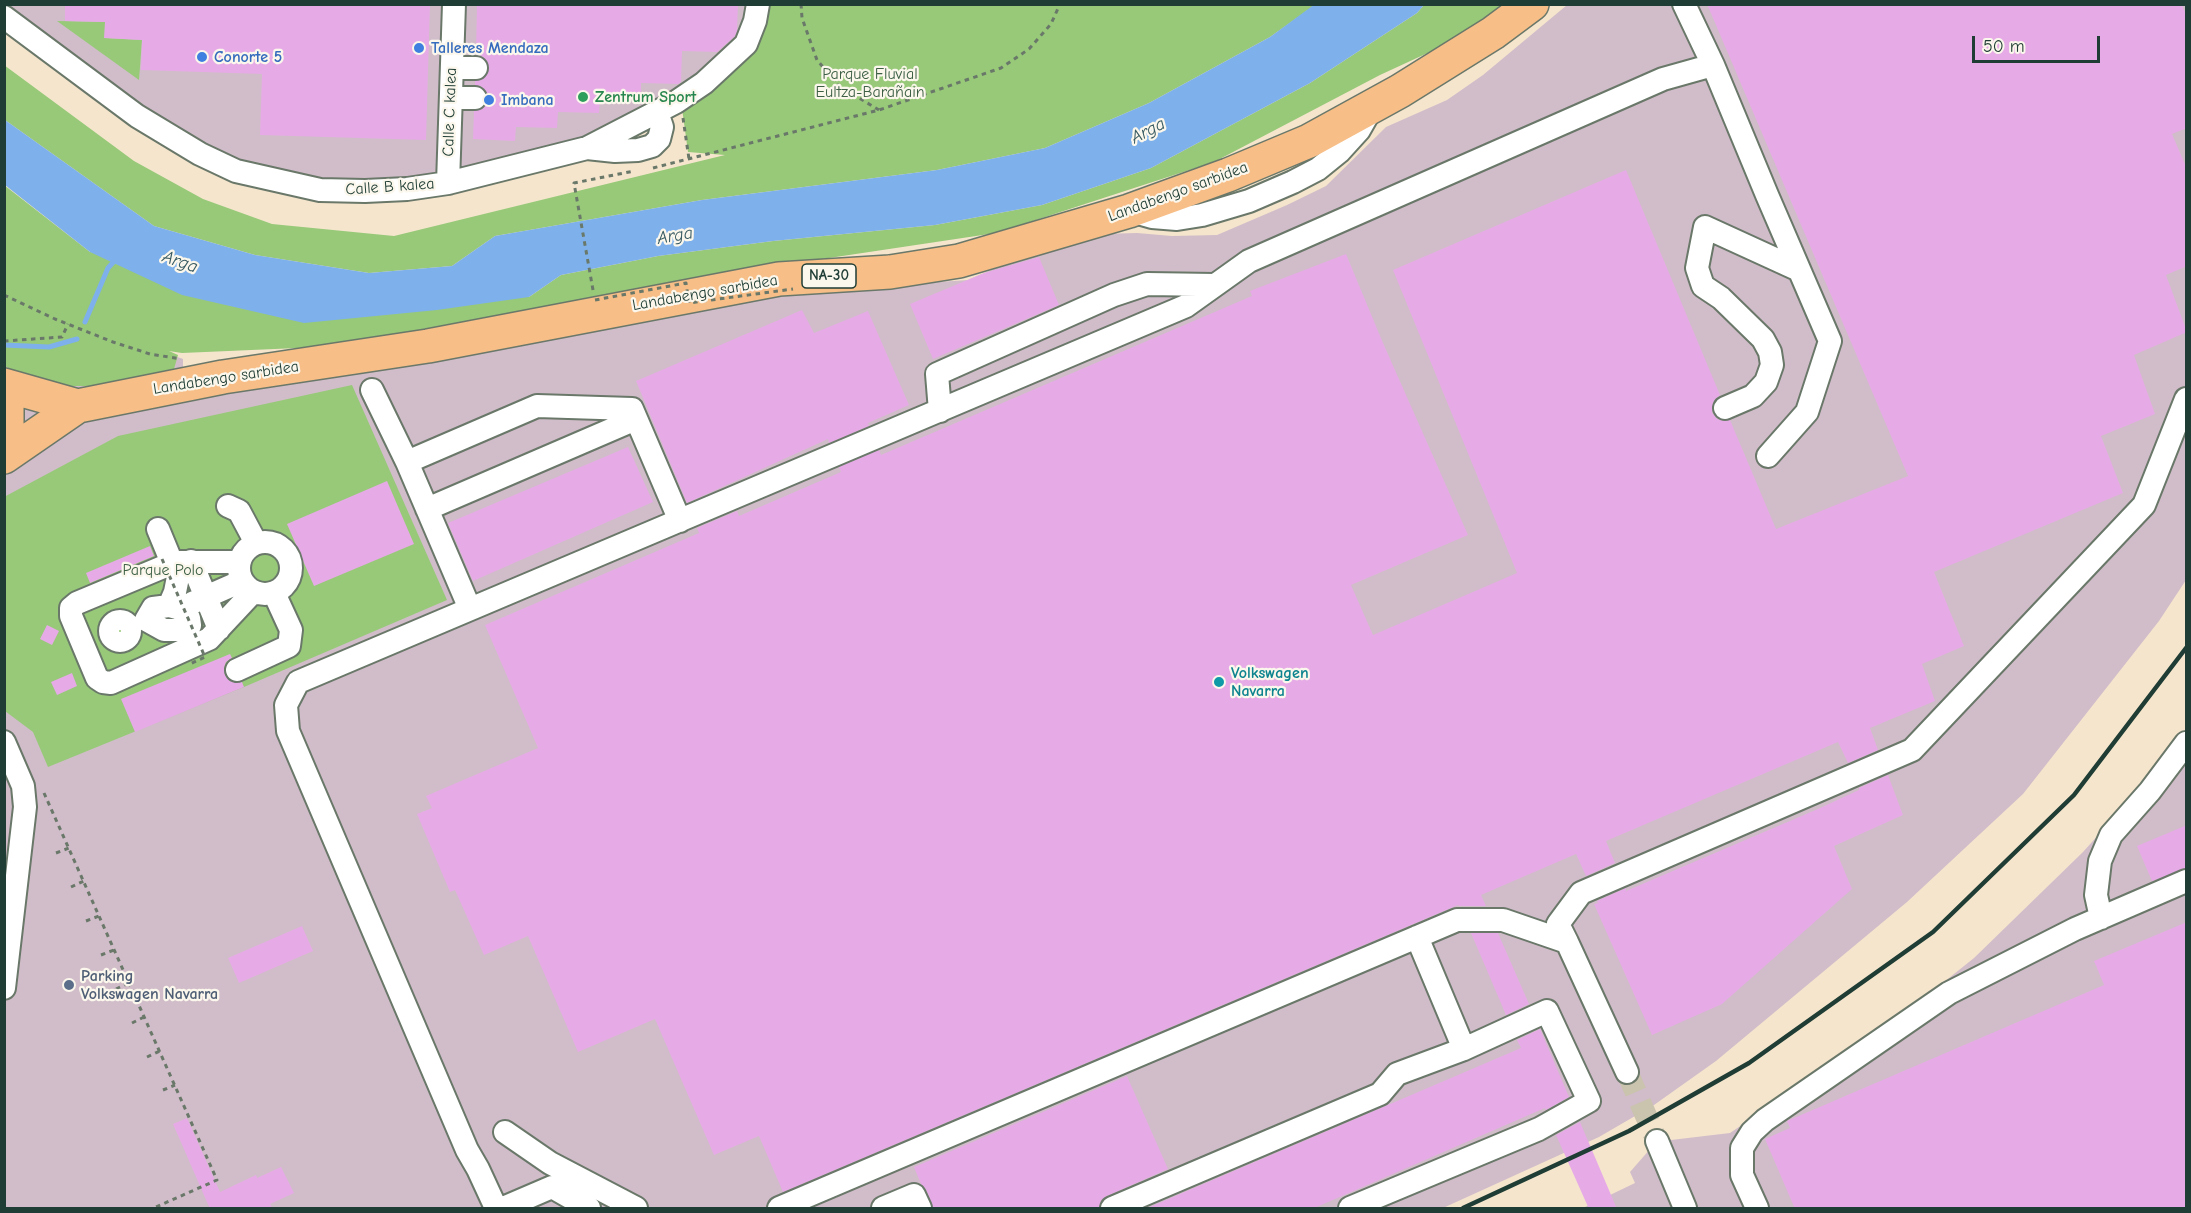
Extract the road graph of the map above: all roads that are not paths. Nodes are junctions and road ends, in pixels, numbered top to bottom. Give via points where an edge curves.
1 (454, 4) edge
2 (758, 4) edge
3 (1532, 4) edge
4 (1684, 4) edge
5 (4, 16) edge
6 (1713, 65) junction
7 (452, 68) junction
8 (476, 68) dead end
9 (451, 98) junction
10 (475, 98) dead end
11 (448, 183) junction
12 (1799, 270) junction
13 (1215, 285) junction
14 (4, 385) edge
15 (372, 390) dead end
16 (2187, 399) edge
17 (4, 401) edge
18 (78, 406) junction
19 (1725, 408) dead end
20 (940, 411) junction
21 (636, 419) junction
22 (4, 438) edge
23 (1768, 456) dead end
24 (4, 457) edge
25 (407, 462) junction
26 (228, 506) dead end
27 (427, 509) junction
28 (680, 521) junction
29 (158, 529) dead end
30 (256, 543) junction
31 (175, 561) junction
32 (252, 582) junction
33 (103, 592) junction
34 (205, 597) junction
35 (174, 607) junction
36 (470, 609) junction
37 (131, 628) junction
38 (219, 629) junction
39 (84, 647) junction
40 (182, 659) junction
41 (237, 670) dead end
42 (137, 671) junction
43 (4, 742) edge
44 (2187, 742) edge
45 (2187, 881) edge
46 (2101, 918) junction
47 (1417, 938) junction
48 (1567, 942) junction
49 (4, 988) edge
50 (1464, 1049) junction
51 (1627, 1072) tunnel mouth
52 (506, 1132) dead end
53 (1657, 1141) tunnel mouth
54 (611, 1203) edge
55 (496, 1209) edge
56 (503, 1209) edge
57 (589, 1209) edge
58 (636, 1209) edge
59 (779, 1209) edge
60 (883, 1209) edge
61 (920, 1209) edge
62 (1112, 1209) edge
63 (1350, 1209) edge
64 (1685, 1209) edge
65 (1757, 1209) edge

1 - 7 street, Calle C kalea
2 - 11 street, Calle B kalea via 746,44 704,83 657,112 587,148
3 - 18 highway, Landabengo sarbidea / NA-30 via 1493,33 1299,145 1129,211 958,261 890,272 778,279 428,346 223,378
4 - 6 street
5 - 11 street, Calle B kalea via 137,116 236,171 320,190 407,189
6 - 12 street
6 - 13 street via 1663,79 1249,261
7 - 8 street
7 - 9 street, Calle C kalea
9 - 10 street
9 - 11 street, Calle C kalea
12 - 19 street via 1705,227 1697,268 1703,286 1763,339 1772,365 1766,382 1753,396
12 - 23 street via 1830,341 1807,412
13 - 20 street via 1186,306
13 - 20 street via 1147,284 937,374
14 - 18 highway, Landabengo sarbidea
15 - 25 street
16 - 48 street via 2144,505 1912,750 1581,893 1558,924
17 - 22 highway
18 - 24 highway, Landabengo sarbidea / NA-30
20 - 28 street
21 - 25 street via 632,409 537,406
21 - 27 street
21 - 28 street
25 - 27 street
26 - 30 street via 239,512
27 - 36 street
28 - 36 street
29 - 31 street
30 - 32 street via 248,549
30 - 32 street via 275,544 283,549 291,568 283,588
31 - 32 street
31 - 33 street
31 - 34 street
31 - 35 street via 178,572
32 - 34 street
32 - 38 street
32 - 41 street via 291,630 290,646
33 - 37 street
33 - 39 street via 71,608
34 - 35 street
34 - 38 street
35 - 37 street via 189,618 190,625 181,630
36 - 55 street via 298,682 286,705 288,731 462,1139
37 - 39 street
37 - 40 street
37 - 42 street
38 - 40 street
39 - 42 street via 97,678 103,682 111,683
40 - 42 street
43 - 49 street via 23,786 25,807
44 - 46 street via 2110,835 2100,861 2096,895
45 - 46 street
46 - 65 street via 1949,993 1765,1120 1742,1148 1742,1176
47 - 48 street via 1457,920 1503,920
47 - 50 street
47 - 59 street
48 - 51 street
50 - 62 street via 1398,1074 1380,1094
50 - 63 street via 1547,1011 1589,1101 1539,1129
52 - 54 street
53 - 64 street
54 - 58 street
56 - 57 street via 552,1187
60 - 61 street via 914,1196

